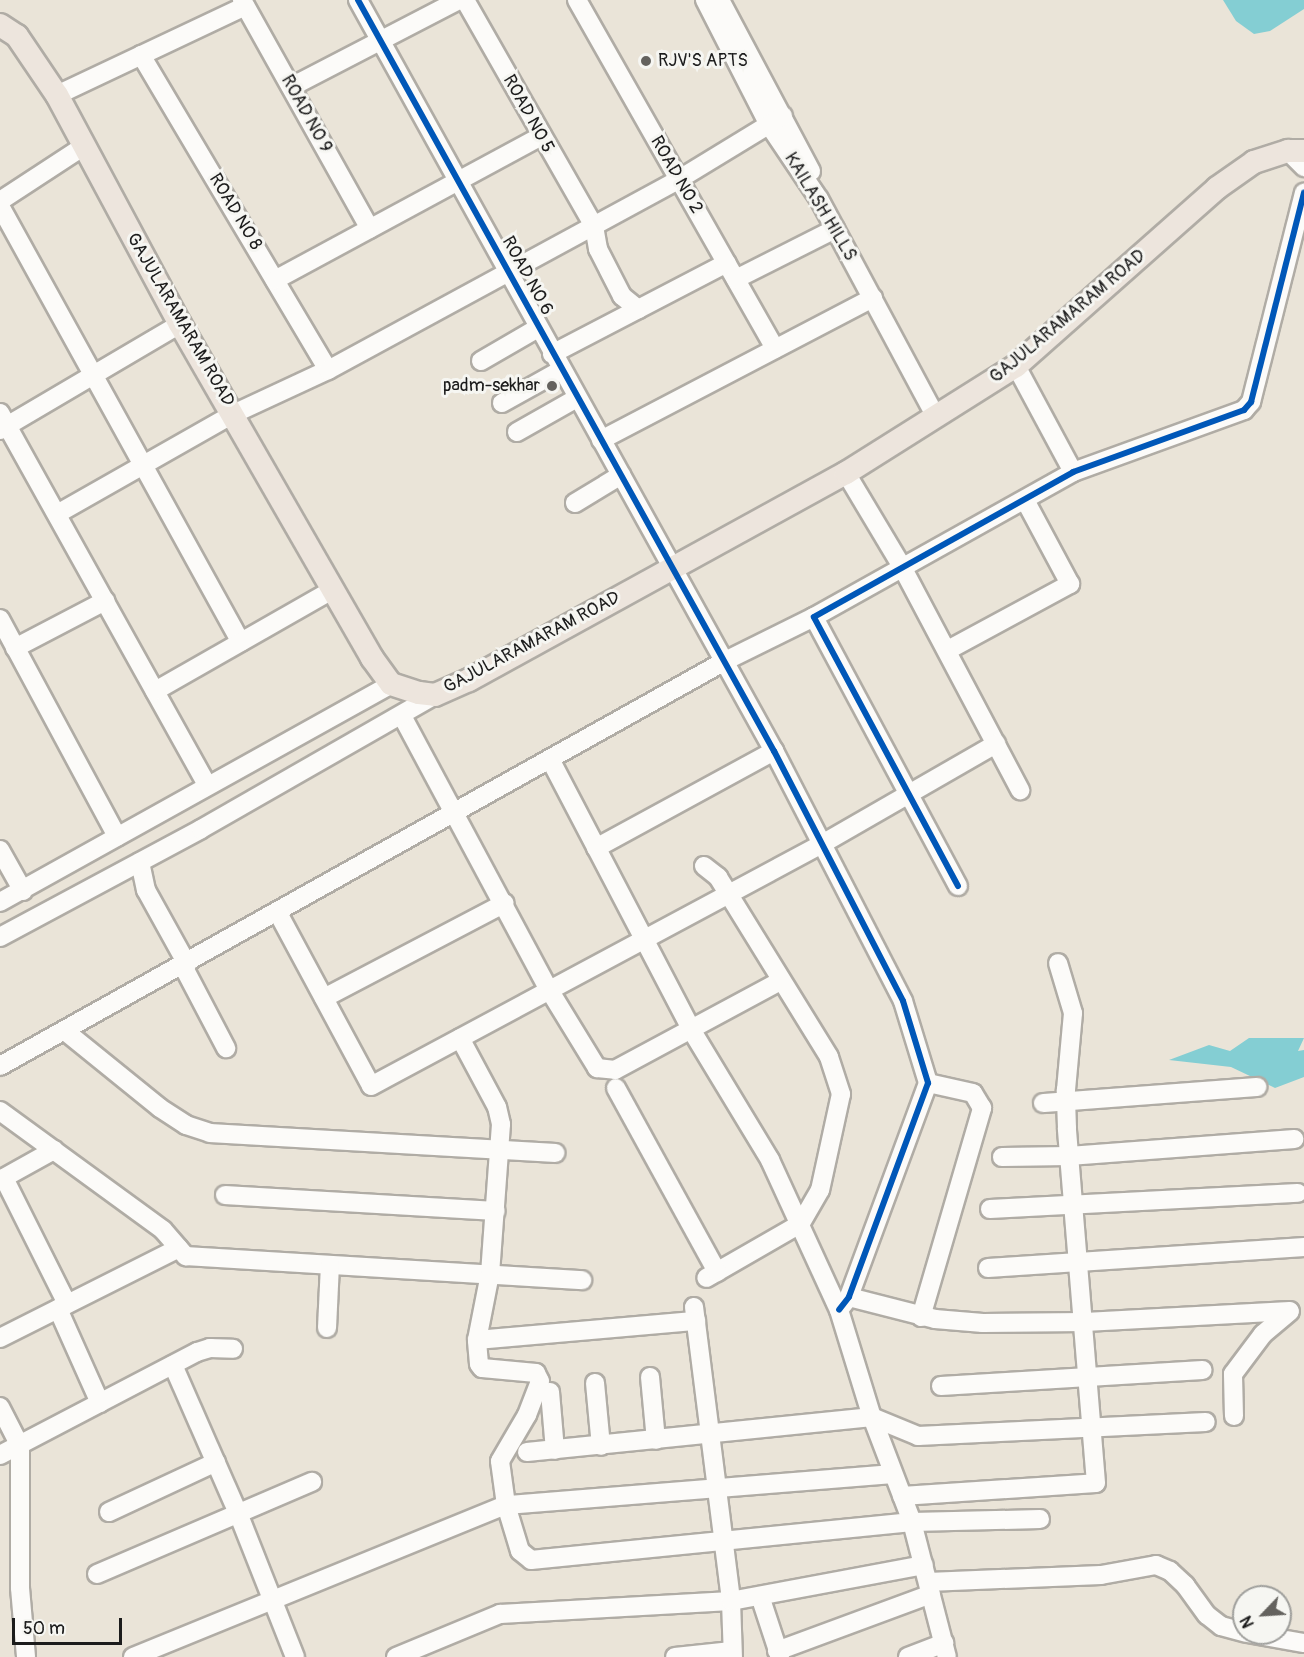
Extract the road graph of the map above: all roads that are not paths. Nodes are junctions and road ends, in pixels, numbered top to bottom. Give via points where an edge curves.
1 (358, 0) edge
2 (459, 0) edge
3 (465, 0) edge
4 (577, 0) edge
5 (705, 0) edge
6 (720, 0) edge
7 (244, 3) edge
8 (0, 25) edge
9 (380, 40) junction
10 (141, 55) junction
11 (291, 87) junction
12 (57, 95) junction
13 (776, 120) junction
14 (540, 138) junction
15 (84, 146) junction
16 (1299, 157) edge
17 (678, 180) junction
18 (458, 182) junction
19 (1304, 194) edge
20 (0, 201) edge
21 (0, 206) edge
22 (594, 226) junction
23 (370, 229) junction
24 (835, 229) junction
25 (731, 271) junction
26 (508, 272) junction
27 (275, 280) junction
28 (873, 298) junction
29 (638, 309) junction
30 (180, 324) junction
31 (538, 328) junction
32 (775, 349) junction
33 (481, 361) dead end
34 (555, 366) junction
35 (1016, 366) junction
36 (328, 370) junction
37 (94, 375) junction
38 (572, 401) junction
39 (502, 404) dead end
40 (234, 414) junction
41 (935, 415) junction
42 (2, 423) edge
43 (517, 432) dead end
44 (601, 440) junction
45 (142, 465) junction
46 (1073, 472) junction
47 (846, 473) junction
48 (621, 475) junction
49 (1025, 500) junction
50 (575, 503) dead end
51 (57, 514) junction
52 (673, 565) junction
53 (902, 565) junction
54 (330, 591) junction
55 (105, 601) junction
56 (814, 617) junction
57 (0, 619) edge
58 (241, 642) junction
59 (15, 648) junction
60 (948, 650) junction
61 (725, 661) junction
62 (391, 684) junction
63 (155, 691) junction
64 (435, 695) junction
65 (402, 717) junction
66 (996, 744) junction
67 (774, 751) junction
68 (551, 761) junction
69 (207, 785) junction
70 (1020, 790) dead end
71 (911, 794) junction
72 (454, 815) junction
73 (117, 836) junction
74 (822, 844) junction
75 (596, 848) junction
76 (0, 850) edge
77 (140, 862) junction
78 (704, 866) dead end
79 (958, 886) dead end
80 (23, 891) junction
81 (728, 892) junction
82 (0, 903) edge
83 (505, 903) junction
84 (278, 913) junction
85 (0, 937) edge
86 (643, 938) junction
87 (1058, 963) dead end
88 (185, 965) junction
89 (780, 981) junction
90 (548, 988) junction
91 (324, 998) junction
92 (65, 1031) junction
93 (692, 1031) junction
94 (460, 1038) junction
95 (226, 1048) dead end
96 (0, 1066) edge
97 (928, 1083) junction
98 (1257, 1087) dead end
99 (616, 1088) dead end
100 (1066, 1102) junction
101 (1043, 1103) dead end
102 (0, 1111) edge
103 (1294, 1139) dead end
104 (54, 1150) junction
105 (500, 1153) junction
106 (555, 1153) dead end
107 (1069, 1156) junction
108 (1002, 1157) dead end
109 (2, 1179) edge
110 (1298, 1192) dead end
111 (225, 1194) dead end
112 (1074, 1206) junction
113 (990, 1209) dead end
114 (496, 1211) junction
115 (800, 1224) junction
116 (1304, 1247) edge
117 (179, 1248) junction
118 (330, 1264) junction
119 (1080, 1264) junction
120 (988, 1268) dead end
121 (490, 1274) junction
122 (582, 1280) dead end
123 (844, 1303) junction
124 (62, 1307) junction
125 (921, 1317) junction
126 (1085, 1322) junction
127 (327, 1328) dead end
128 (0, 1338) edge
129 (477, 1340) junction
130 (233, 1349) dead end
131 (173, 1365) junction
132 (1203, 1370) dead end
133 (651, 1377) dead end
134 (1089, 1377) junction
135 (595, 1383) dead end
136 (941, 1386) dead end
137 (550, 1392) dead end
138 (100, 1403) junction
139 (0, 1407) edge
140 (1234, 1416) dead end
141 (872, 1417) junction
142 (1206, 1422) dead end
143 (1093, 1429) junction
144 (712, 1434) junction
145 (656, 1440) junction
146 (20, 1446) junction
147 (602, 1446) junction
148 (555, 1450) junction
149 (527, 1452) dead end
150 (0, 1455) edge
151 (216, 1462) junction
152 (893, 1474) junction
153 (312, 1482) dead end
154 (718, 1488) junction
155 (902, 1496) junction
156 (506, 1505) junction
157 (109, 1512) dead end
158 (238, 1513) junction
159 (1040, 1519) dead end
160 (912, 1522) junction
161 (723, 1540) junction
162 (97, 1574) dead end
163 (928, 1581) junction
164 (760, 1596) junction
165 (271, 1598) junction
166 (731, 1601) junction
167 (1232, 1629) edge
168 (945, 1650) edge
169 (732, 1654) edge
170 (779, 1654) edge
171 (26, 1657) edge
172 (133, 1657) edge
173 (296, 1657) edge
174 (396, 1657) edge
175 (675, 1657) edge
176 (908, 1657) edge

1 - 9 street, ROAD NO 6
2 - 9 street
3 - 14 street, ROAD NO 5
4 - 17 street, ROAD NO 2
5 - 13 street, KAILASH HILLS
6 - 13 street
7 - 10 street
7 - 11 street, ROAD NO 9
8 - 12 main road, GAJULARAMARAM ROAD via 17,36
9 - 11 street
9 - 18 street, ROAD NO 6
10 - 12 street
10 - 27 street, ROAD NO 8
11 - 23 street, ROAD NO 9
12 - 15 main road, GAJULARAMARAM ROAD
13 - 17 street
13 - 24 street, KAILASH HILLS
14 - 18 street
14 - 22 street, ROAD NO 5
15 - 20 street
15 - 30 main road, GAJULARAMARAM ROAD
16 - 35 main road, GAJULARAMARAM ROAD via 1254,162 1217,188
17 - 22 street
17 - 25 street, ROAD NO 2
18 - 23 street
18 - 26 street, ROAD NO 6
19 - 46 street via 1251,402 1230,416
21 - 37 street
22 - 26 street
22 - 29 street, ROAD NO 5 via 598,249 622,296
23 - 27 street
24 - 25 street
24 - 28 street, KAILASH HILLS
25 - 29 street
25 - 32 street, ROAD NO 2
26 - 31 street, ROAD NO 6
26 - 36 street
27 - 36 street, ROAD NO 8
28 - 32 street
28 - 41 street, KAILASH HILLS
29 - 34 street
30 - 37 street
30 - 40 main road, GAJULARAMARAM ROAD
31 - 33 street
31 - 34 street, ROAD NO 6
32 - 44 street
34 - 38 street, ROAD NO 6
34 - 39 street
35 - 41 main road, GAJULARAMARAM ROAD
35 - 46 street
36 - 40 street
37 - 42 street
37 - 45 street
38 - 43 street
38 - 44 street, ROAD NO 6
40 - 45 street
40 - 54 main road, GAJULARAMARAM ROAD
41 - 47 main road, GAJULARAMARAM ROAD
42 - 51 street
44 - 48 street, ROAD NO 6
45 - 51 street
45 - 58 street
46 - 49 street
47 - 52 main road, GAJULARAMARAM ROAD
47 - 53 street
48 - 50 street
48 - 52 street, ROAD NO 6
49 - 53 street
49 - 60 street via 1070,584
51 - 55 street
52 - 61 street, ROAD NO 6
52 - 64 main road, GAJULARAMARAM ROAD via 557,633
53 - 56 street
53 - 60 street
54 - 58 street
54 - 62 main road, GAJULARAMARAM ROAD
55 - 59 street
55 - 63 street
56 - 61 street
56 - 71 street
57 - 59 street
58 - 63 street
59 - 73 street
60 - 66 street
61 - 67 street, ROAD NO 6
61 - 68 street
62 - 64 main road, GAJULARAMARAM ROAD
62 - 69 street
63 - 69 street
64 - 65 street
65 - 72 street
65 - 77 street
66 - 70 street
66 - 71 street
67 - 74 street, ROAD NO 6
67 - 75 street
68 - 72 street
68 - 75 street
69 - 73 street
71 - 74 street
71 - 79 street
72 - 83 street
72 - 84 street
73 - 80 street
74 - 81 street
74 - 97 street, ROAD NO 6 via 903,1001
75 - 86 street
76 - 80 street
77 - 85 street
77 - 88 street via 146,890
78 - 81 street
80 - 82 street
81 - 86 street
81 - 89 street
83 - 90 street
83 - 91 street
84 - 88 street
84 - 91 street
86 - 90 street
86 - 93 street
87 - 100 street via 1073,1013
88 - 92 street
88 - 95 street
89 - 93 street
89 - 115 street via 829,1057 841,1094 820,1190
90 - 93 street via 592,1063 605,1071 615,1070
90 - 94 street
91 - 94 street via 371,1086
92 - 96 street
92 - 105 street via 160,1108 186,1125 210,1133
93 - 115 street via 770,1160
94 - 105 street via 497,1107
97 - 123 street
97 - 125 street via 973,1093 982,1108
98 - 100 street
99 - 115 street via 712,1275
100 - 101 street
100 - 107 street
102 - 104 street
103 - 107 street
104 - 109 street
104 - 117 street via 163,1230
105 - 106 street
105 - 114 street
107 - 108 street
107 - 112 street
109 - 124 street
110 - 112 street
111 - 114 street
112 - 113 street
112 - 119 street
114 - 121 street
115 - 123 street
116 - 119 street
117 - 118 street via 186,1256
117 - 124 street
118 - 121 street
118 - 127 street
119 - 120 street
119 - 126 street
121 - 122 street
121 - 129 street
123 - 125 street
123 - 141 street
124 - 128 street
124 - 138 street
125 - 126 street via 983,1323
126 - 134 street
126 - 140 street via 1290,1311 1263,1334 1233,1374
129 - 144 street via 695,1314
129 - 156 street via 482,1368 539,1376 527,1415 500,1461
130 - 131 street via 210,1348
131 - 138 street
131 - 151 street
132 - 134 street
133 - 145 street
134 - 136 street
134 - 143 street
135 - 147 street
137 - 148 street
138 - 146 street
139 - 146 street
141 - 143 street via 918,1436
141 - 144 street
141 - 152 street
142 - 143 street
143 - 155 street via 1096,1483
144 - 145 street
144 - 154 street
145 - 147 street
146 - 150 street
146 - 171 street via 20,1588
147 - 148 street
148 - 149 street
151 - 157 street
151 - 158 street
152 - 154 street
152 - 155 street
153 - 158 street
154 - 156 street
154 - 161 street
155 - 160 street
156 - 161 street via 520,1551 531,1560
156 - 165 street
158 - 162 street
158 - 165 street
159 - 160 street
160 - 161 street
160 - 163 street
161 - 166 street
163 - 164 street
163 - 167 street via 1101,1575 1156,1565 1170,1571 1185,1585 1207,1615
163 - 168 street
163 - 170 street
164 - 166 street
164 - 170 street
165 - 172 street
165 - 173 street
166 - 169 street
166 - 174 street via 500,1614
168 - 176 street
169 - 175 street

